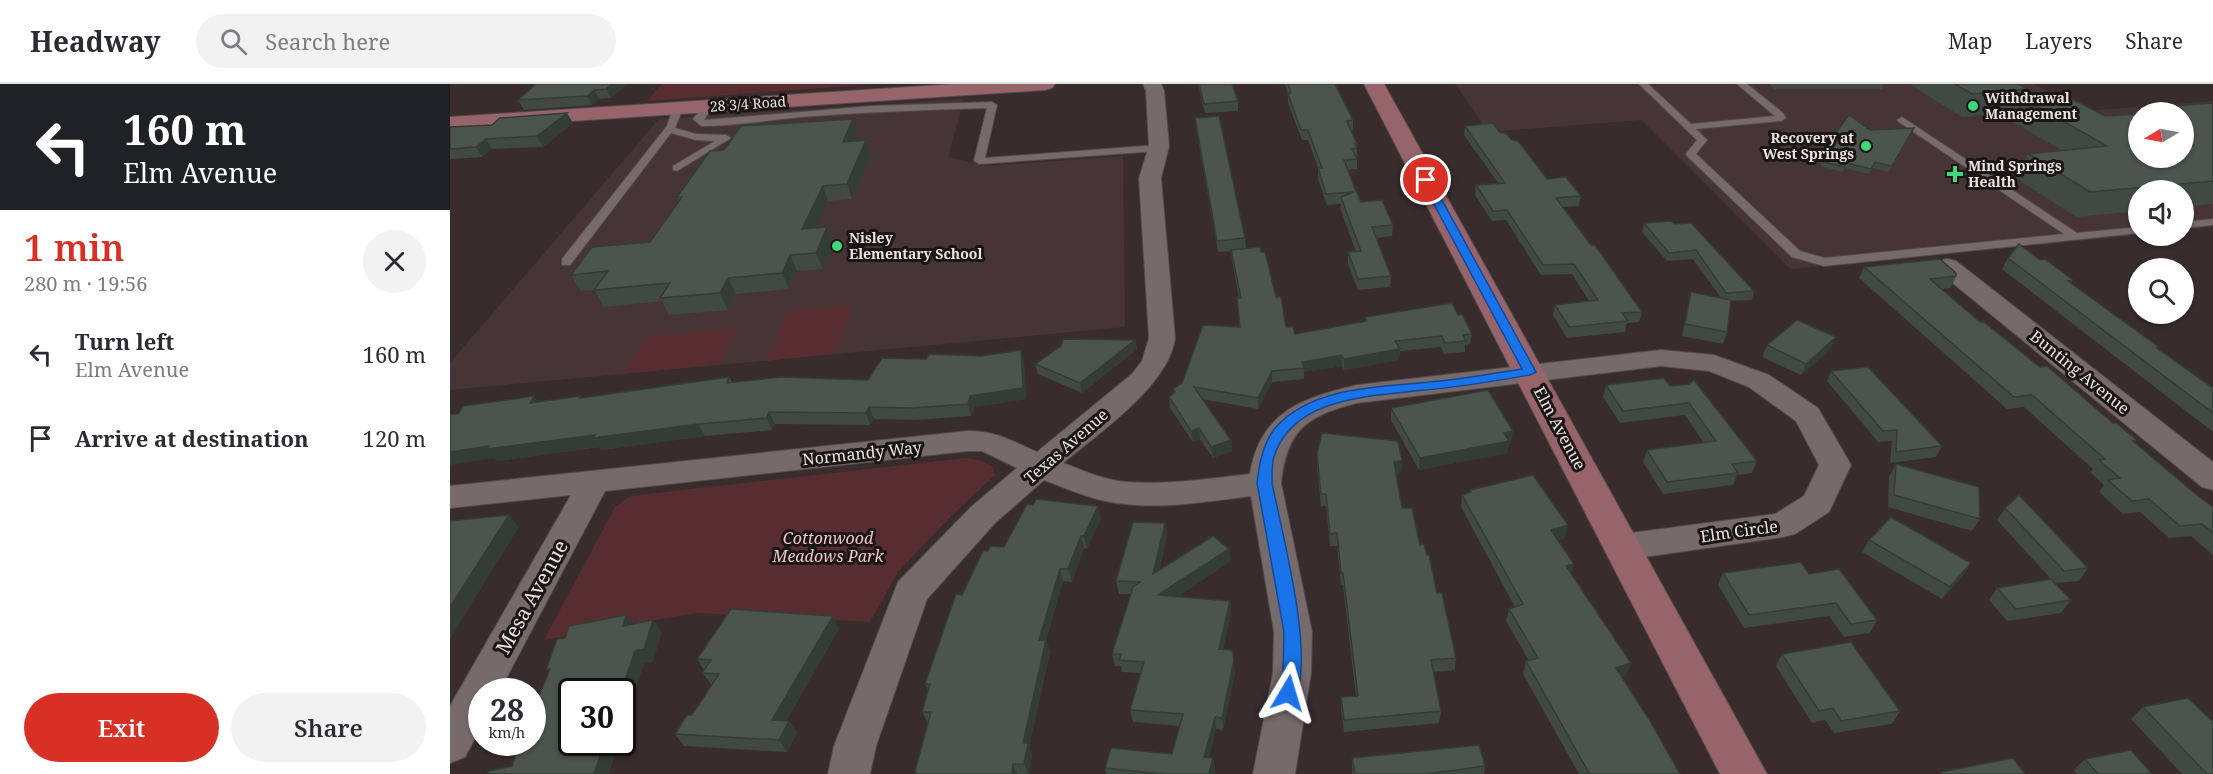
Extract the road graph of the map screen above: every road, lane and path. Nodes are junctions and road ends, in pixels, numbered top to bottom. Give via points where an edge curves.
1 (1045, 84) edge
2 (1152, 84) edge
3 (1374, 84) edge
4 (1643, 84) edge
5 (1741, 84) edge
6 (2007, 84) edge
7 (912, 88) edge
8 (708, 106) junction
9 (678, 108) junction
10 (2060, 111) edge
11 (1902, 120) dead end
12 (450, 123) edge
13 (1688, 127) junction
14 (669, 130) junction
15 (1158, 148) junction
16 (677, 168) dead end
17 (2213, 222) edge
18 (2194, 224) edge
19 (2128, 231) edge
20 (2074, 236) junction
21 (566, 262) dead end
22 (1947, 266) edge
23 (1530, 372) junction
24 (1041, 467) junction
25 (2213, 479) edge
26 (595, 481) junction
27 (1265, 483) junction
28 (450, 497) edge
29 (1623, 547) junction
30 (450, 744) edge
31 (849, 774) edge
32 (1274, 774) edge
33 (1744, 774) edge

1 - 7 street, 28 3/4 Road
2 - 15 street, Texas Avenue via 1160,132
3 - 23 street, Elm Avenue
4 - 13 lane
5 - 13 lane via 1781,118
6 - 10 lane
7 - 8 street, 28 3/4 Road
8 - 9 street, 28 3/4 Road
8 - 15 lane via 698,119 701,123 872,109 992,105 979,161
9 - 12 street, 28 3/4 Road
9 - 14 lane
11 - 20 lane
13 - 20 lane via 1702,140 1691,154 1796,254 1809,260 1824,262
14 - 16 lane via 696,137 726,138
14 - 21 lane
15 - 24 street, Texas Avenue via 1149,178 1160,353 1142,380
17 - 18 lane
19 - 20 lane
22 - 25 street, Bunting Avenue
23 - 27 street via 1357,394 1308,409 1281,431 1273,444 1266,460
23 - 29 street, Elm Avenue
23 - 29 street, Elm Circle via 1661,358 1714,363 1759,381 1808,415 1835,465 1817,504 1784,525
24 - 26 street, Normandy Way via 987,441 968,441
24 - 27 street, Normandy Way via 1125,493 1186,493
24 - 31 street, Texas Avenue via 983,515 911,592 855,746
26 - 28 street, Normandy Way
26 - 30 street, Mesa Avenue
27 - 32 street via 1293,632 1292,673
29 - 33 street, Elm Avenue

